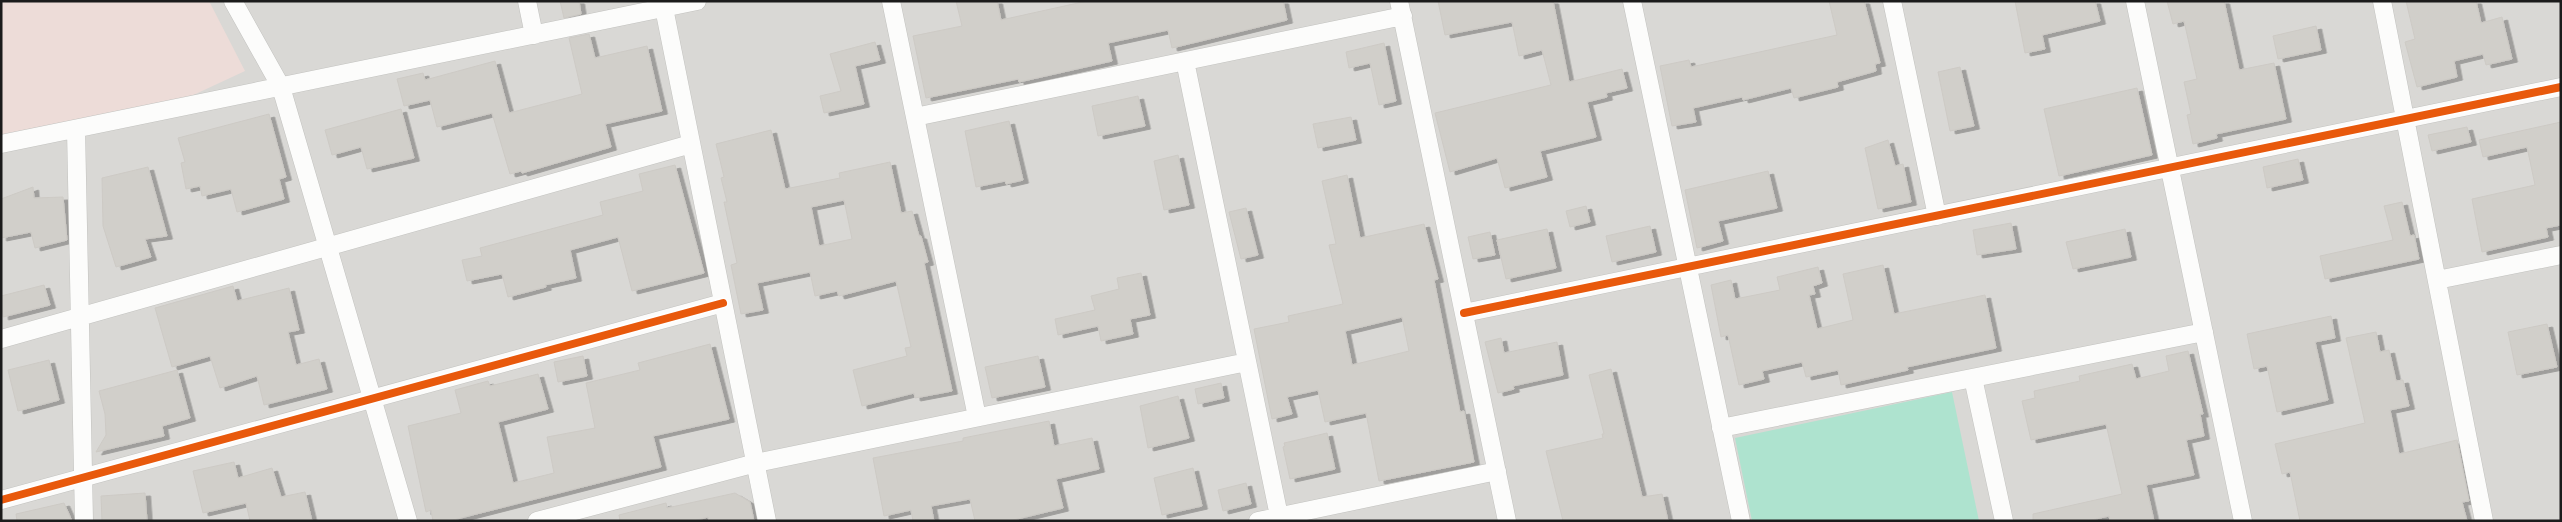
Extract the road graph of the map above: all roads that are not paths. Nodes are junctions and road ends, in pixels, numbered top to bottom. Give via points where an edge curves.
1 (233, 1) edge
2 (527, 1) edge
3 (697, 1) edge
4 (891, 1) edge
5 (1632, 1) edge
6 (1892, 1) edge
7 (2135, 1) edge
8 (2382, 1) edge
9 (664, 8) junction
10 (1401, 8) edge
11 (534, 35) junction
12 (1185, 61) junction
13 (281, 87) junction
14 (2561, 87) edge
15 (914, 117) junction
16 (2405, 120) junction
17 (76, 129) junction
18 (1, 144) edge
19 (691, 144) junction
20 (2170, 168) junction
21 (1937, 216) junction
22 (328, 247) junction
23 (2561, 255) edge
24 (1688, 267) junction
25 (2436, 280) junction
26 (723, 302) junction
27 (1464, 313) junction
28 (80, 316) junction
29 (2204, 332) junction
30 (1, 338) edge
31 (1247, 362) junction
32 (1973, 378) junction
33 (372, 399) junction
34 (977, 417) junction
35 (1722, 428) junction
36 (756, 462) junction
37 (1497, 471) junction
38 (83, 477) junction
39 (1, 500) edge
40 (1279, 516) junction
41 (84, 521) edge
42 (408, 521) edge
43 (536, 521) edge
44 (767, 521) edge
45 (1258, 521) edge
46 (1507, 521) edge
47 (1741, 521) edge
48 (2004, 521) edge
49 (2243, 521) edge
50 (2484, 521) edge

1 - 13 street
2 - 11 street
3 - 9 street
4 - 15 street
5 - 24 street
6 - 21 street
7 - 20 street
8 - 16 street
9 - 11 street
9 - 19 street
10 - 12 street
10 - 27 street
11 - 13 street
12 - 15 street
12 - 31 street
13 - 17 street
13 - 22 street
14 - 16 street
15 - 34 street
16 - 20 street
16 - 25 street
17 - 18 street
17 - 28 street
19 - 22 street
19 - 26 street
20 - 21 street
20 - 29 street
21 - 24 street
22 - 28 street
22 - 33 street
23 - 25 street
24 - 27 street
24 - 35 street
25 - 50 street
26 - 33 street
26 - 36 street
27 - 37 street
28 - 30 street
28 - 38 street
29 - 32 street
29 - 49 street
31 - 34 street
31 - 40 street
32 - 35 street
32 - 48 street
33 - 38 street
33 - 42 street
34 - 36 street
35 - 47 street
36 - 43 street
36 - 44 street
37 - 40 street
37 - 46 street
38 - 39 street
38 - 41 street
40 - 45 street

